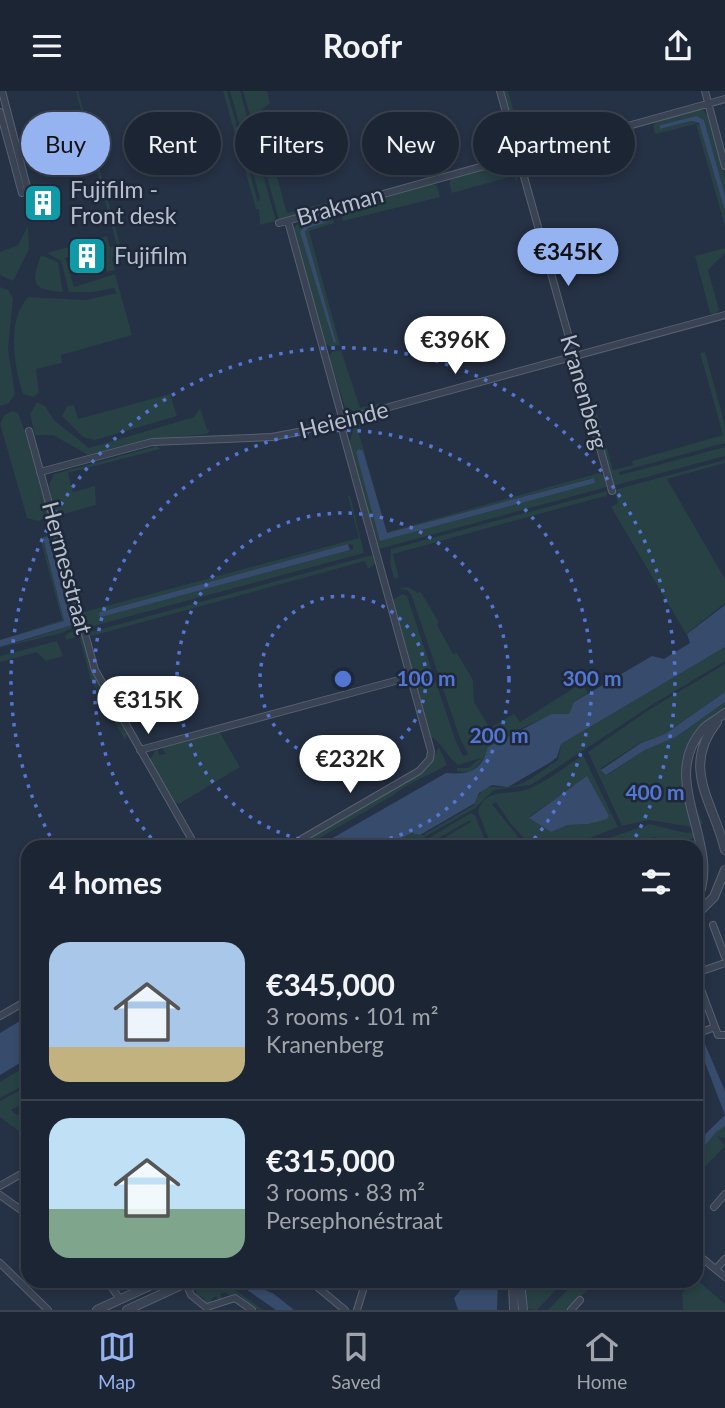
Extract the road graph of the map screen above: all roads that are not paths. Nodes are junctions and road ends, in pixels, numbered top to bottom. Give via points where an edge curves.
1 (2, 91) edge
2 (500, 91) edge
3 (705, 91) edge
4 (725, 99) edge
5 (708, 104) junction
6 (0, 112) edge
7 (506, 112) edge
8 (635, 124) edge
9 (725, 166) edge
10 (473, 169) edge
11 (523, 175) edge
12 (288, 221) junction
13 (279, 223) dead end
14 (725, 315) edge
15 (574, 358) junction
16 (342, 422) junction
17 (29, 431) dead end
18 (40, 472) junction
19 (612, 491) dead end
20 (410, 677) junction
21 (723, 715) edge
22 (139, 750) junction
23 (192, 840) edge
24 (300, 840) edge
25 (725, 850) edge
26 (725, 870) edge
27 (703, 891) edge
28 (703, 908) edge
29 (713, 925) dead end
30 (725, 960) edge
31 (703, 971) edge
32 (703, 994) edge
33 (21, 1004) edge
34 (0, 1016) edge
35 (715, 1027) junction
36 (703, 1031) edge
37 (725, 1035) edge
38 (21, 1174) edge
39 (0, 1186) edge
40 (725, 1194) edge
41 (0, 1195) edge
42 (714, 1206) dead end
43 (21, 1210) edge
44 (703, 1259) edge
45 (725, 1259) edge
46 (0, 1263) edge
47 (716, 1269) junction
48 (725, 1277) edge
49 (21, 1284) edge
50 (26, 1288) edge
51 (112, 1288) edge
52 (144, 1288) edge
53 (174, 1288) edge
54 (190, 1288) edge
55 (318, 1288) edge
56 (364, 1288) edge
57 (513, 1288) edge
58 (521, 1288) edge
59 (120, 1299) junction
60 (580, 1300) dead end
61 (207, 1309) edge
62 (48, 1310) edge
63 (97, 1310) edge
64 (127, 1310) edge
65 (253, 1310) edge
66 (345, 1310) edge
67 (357, 1310) edge
68 (514, 1310) edge
69 (523, 1310) edge
70 (571, 1310) edge

1 - 6 street via 25,192
2 - 7 street, Kranenberg
3 - 5 street
4 - 5 street, Brakman
5 - 8 street, Brakman
5 - 9 street
10 - 12 street, Brakman
11 - 15 street, Kranenberg
12 - 13 street, Brakman
12 - 16 street
14 - 15 street, Heieinde
15 - 16 street, Heieinde
15 - 19 street, Kranenberg
16 - 18 street, Heieinde via 272,437 152,442
16 - 20 street
17 - 18 street, Hermesstraat
18 - 22 street, Hermesstraat via 95,670
20 - 22 street
20 - 24 street via 431,751 426,765
21 - 25 street via 702,745 699,767
21 - 27 street via 699,735 689,761 690,783 713,860
22 - 23 street, Hermesstraat
26 - 28 street via 714,897
29 - 30 street
30 - 31 street
32 - 35 street
33 - 34 street
35 - 36 street
35 - 37 street via 718,1035
38 - 39 street
40 - 42 street
41 - 43 street
44 - 47 street
45 - 47 street
46 - 49 street
47 - 48 street
50 - 62 street
51 - 59 street
52 - 59 street
53 - 64 street
54 - 61 street
55 - 66 street
56 - 67 street
57 - 68 street
58 - 69 street
59 - 63 street
60 - 70 street
61 - 65 street via 235,1298

